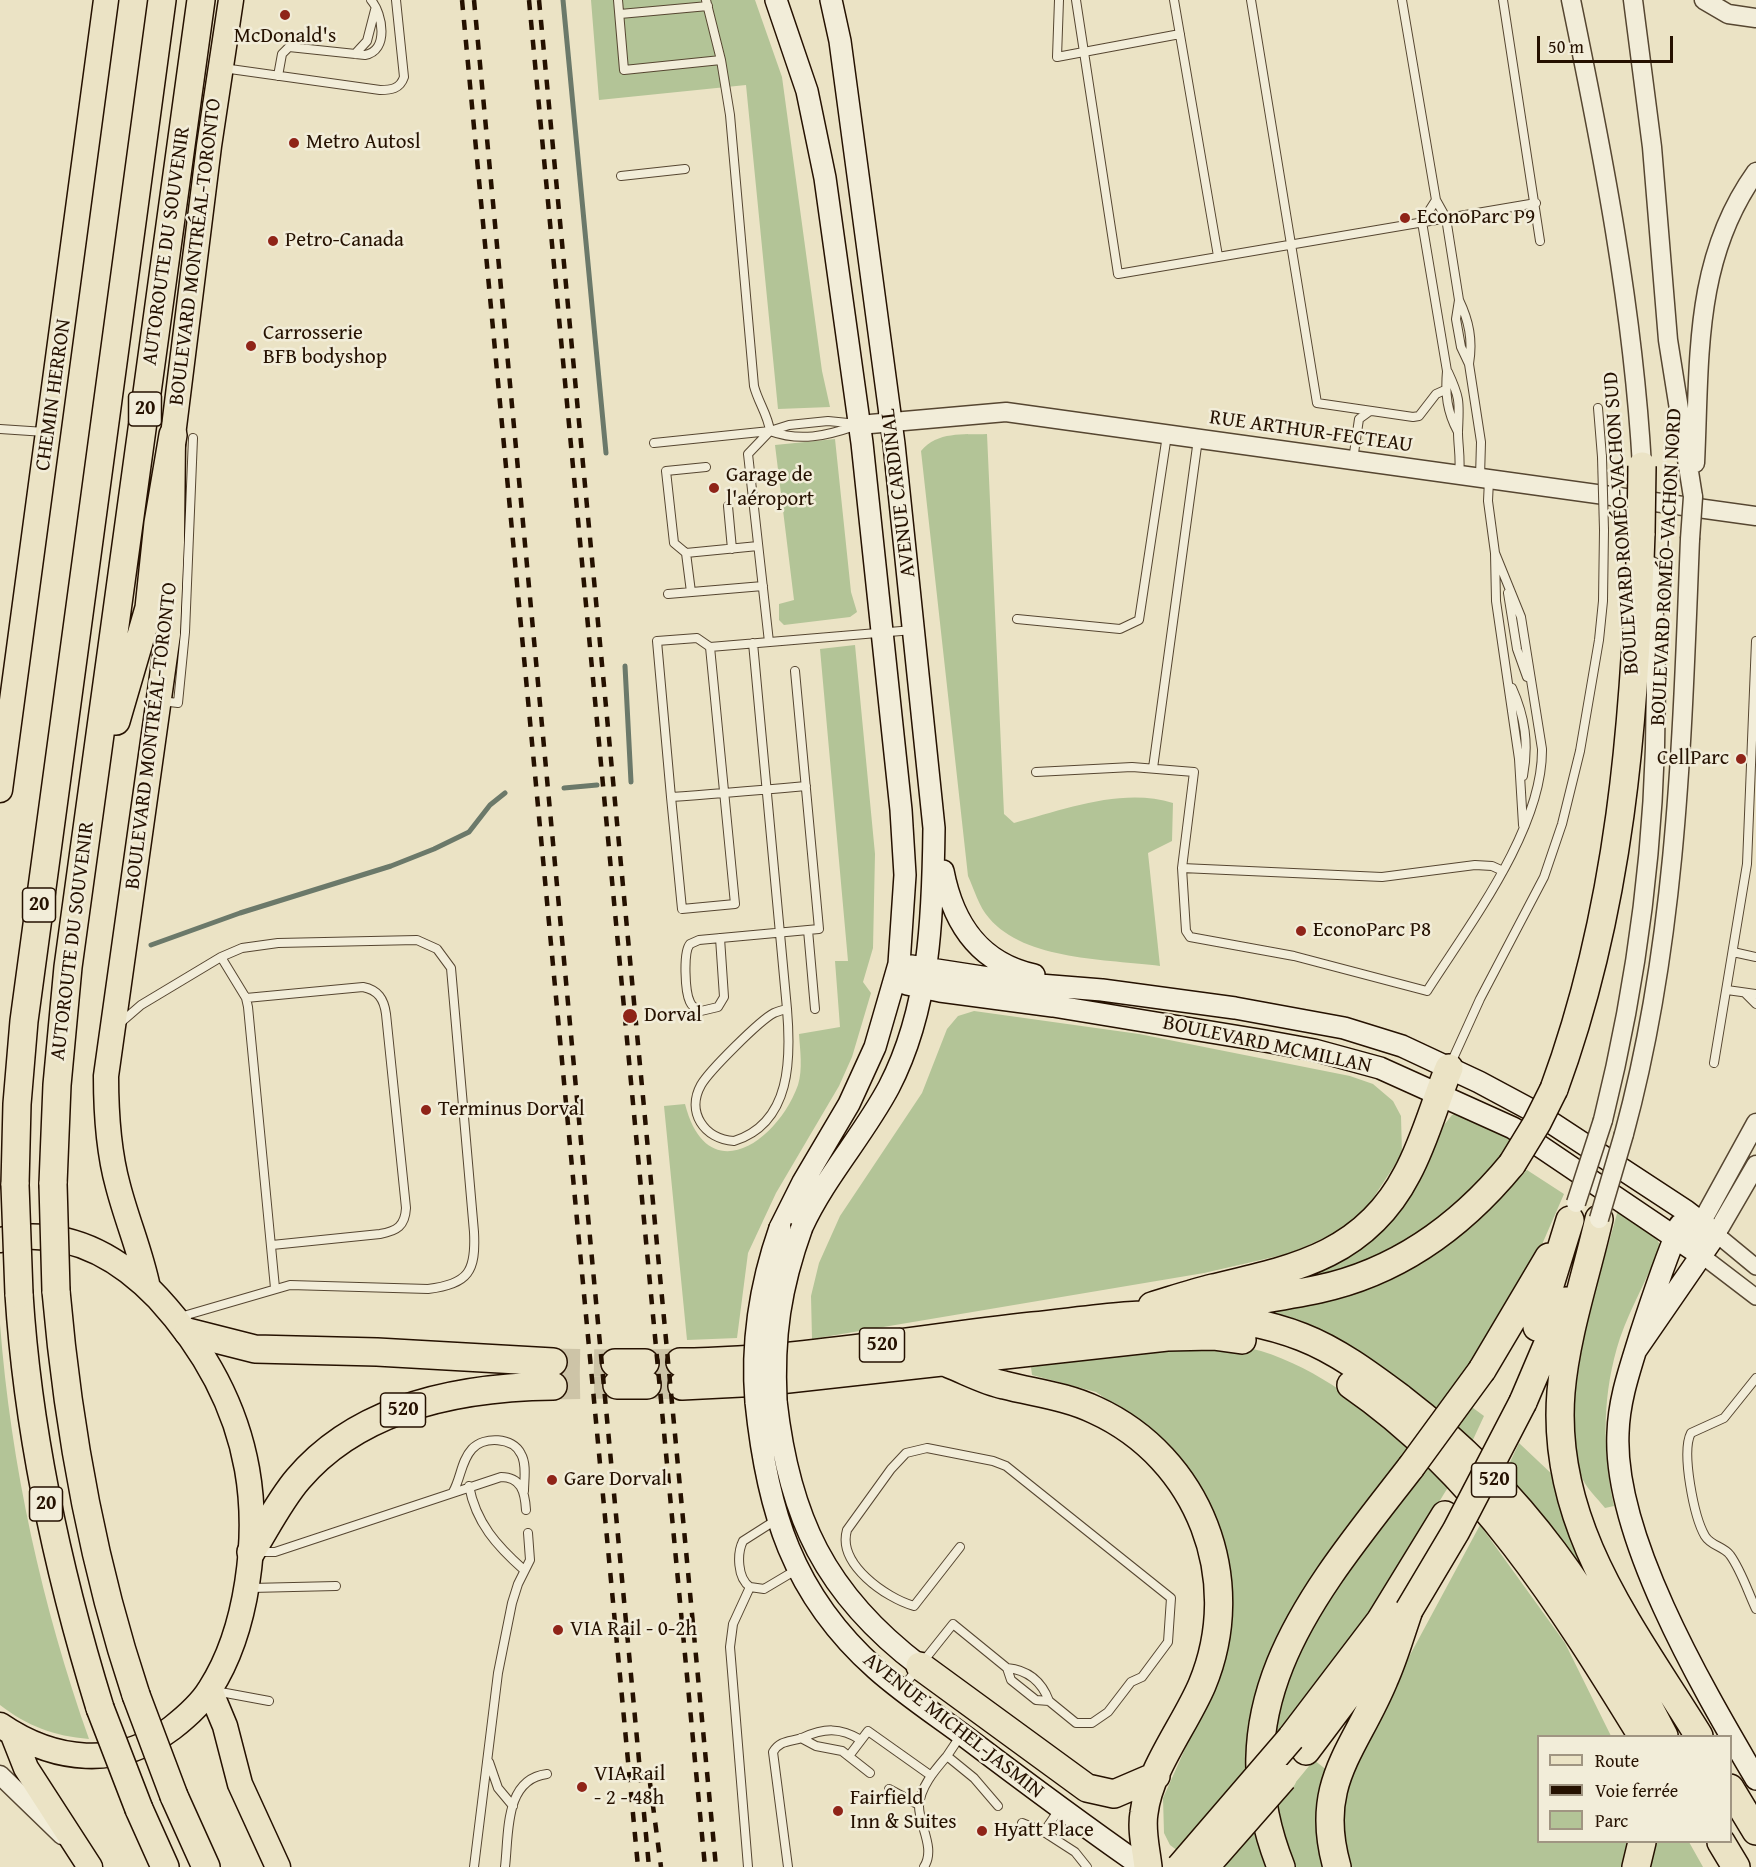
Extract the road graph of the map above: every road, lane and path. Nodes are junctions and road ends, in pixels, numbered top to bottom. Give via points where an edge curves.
1 (106, 0) edge
2 (146, 0) edge
3 (162, 0) edge
4 (201, 0) edge
5 (231, 0) edge
6 (396, 0) edge
7 (618, 0) edge
8 (776, 0) edge
9 (831, 0) edge
10 (1059, 0) edge
11 (1076, 0) edge
12 (1174, 0) edge
13 (1251, 0) edge
14 (1401, 0) edge
15 (1503, 0) edge
16 (1570, 0) edge
17 (1633, 0) edge
18 (1704, 0) edge
19 (373, 3) edge
20 (707, 3) edge
21 (620, 14) junction
22 (1756, 18) edge
23 (1180, 34) junction
24 (1084, 52) junction
25 (355, 54) junction
26 (721, 60) junction
27 (219, 67) junction
28 (278, 76) junction
29 (147, 108) junction
30 (685, 169) dead end
31 (1756, 172) edge
32 (621, 176) dead end
33 (1436, 200) junction
34 (1536, 203) junction
35 (1446, 218) junction
36 (1422, 222) junction
37 (1540, 241) dead end
38 (1291, 244) junction
39 (1218, 256) junction
40 (1447, 371) junction
41 (1445, 390) junction
42 (1598, 408) dead end
43 (1370, 411) junction
44 (891, 422) junction
45 (860, 425) junction
46 (0, 429) edge
47 (770, 431) junction
48 (1458, 432) junction
49 (49, 433) junction
50 (1167, 435) junction
51 (183, 436) junction
52 (1198, 439) junction
53 (654, 443) dead end
54 (1353, 461) junction
55 (1642, 466) joint
56 (706, 467) dead end
57 (1691, 472) junction
58 (1459, 475) junction
59 (1485, 478) junction
60 (728, 506) dead end
61 (1756, 516) edge
62 (1645, 533) junction
63 (758, 546) junction
64 (732, 549) junction
65 (686, 553) junction
66 (1496, 553) junction
67 (763, 586) junction
68 (691, 592) junction
69 (668, 594) dead end
70 (1017, 618) dead end
71 (915, 630) junction
72 (883, 632) junction
73 (1756, 641) edge
74 (769, 642) junction
75 (753, 643) junction
76 (710, 647) junction
77 (795, 670) dead end
78 (1153, 768) junction
79 (1036, 772) dead end
80 (806, 786) junction
81 (0, 790) edge
82 (767, 790) junction
83 (725, 793) junction
84 (672, 797) junction
85 (1520, 801) junction
86 (1531, 803) junction
87 (88, 817) junction
88 (934, 828) junction
89 (1523, 831) junction
90 (1182, 868) junction
91 (1503, 871) junction
92 (808, 930) junction
93 (780, 933) junction
94 (720, 938) junction
95 (1733, 952) junction
96 (221, 957) junction
97 (1756, 957) edge
98 (897, 972) junction
99 (923, 978) junction
100 (1102, 990) junction
101 (1727, 990) junction
102 (1746, 994) junction
103 (1756, 994) edge
104 (246, 998) junction
105 (1756, 1004) edge
106 (788, 1009) junction
107 (815, 1009) dead end
108 (112, 1031) junction
109 (1714, 1063) dead end
110 (1449, 1068) junction
111 (1439, 1093) junction
112 (1756, 1123) edge
113 (1756, 1165) edge
114 (1573, 1211) junction
115 (1599, 1219) junction
116 (1702, 1223) junction
117 (0, 1239) edge
118 (272, 1245) junction
119 (1688, 1245) junction
120 (1756, 1267) edge
121 (148, 1288) junction
122 (275, 1288) junction
123 (1756, 1297) edge
124 (1180, 1314) junction
125 (1118, 1317) junction
126 (182, 1325) junction
127 (1636, 1350) junction
128 (948, 1363) junction
129 (616, 1374) tunnel mouth
130 (646, 1374) tunnel mouth
131 (1756, 1378) edge
132 (1516, 1396) junction
133 (766, 1401) junction
134 (469, 1486) junction
135 (453, 1492) junction
136 (525, 1496) junction
137 (526, 1510) dead end
138 (777, 1519) junction
139 (528, 1533) dead end
140 (960, 1547) dead end
141 (251, 1552) junction
142 (797, 1569) junction
143 (524, 1570) junction
144 (336, 1586) dead end
145 (750, 1587) junction
146 (245, 1588) junction
147 (1756, 1609) edge
148 (1409, 1610) junction
149 (1583, 1640) junction
150 (920, 1666) junction
151 (1007, 1668) junction
152 (902, 1689) junction
153 (210, 1690) junction
154 (269, 1701) dead end
155 (1048, 1701) junction
156 (7, 1730) edge
157 (962, 1734) junction
158 (1619, 1735) edge
159 (1641, 1735) edge
160 (1663, 1735) edge
161 (1698, 1735) edge
162 (801, 1738) junction
163 (861, 1740) junction
164 (1299, 1745) junction
165 (849, 1756) junction
166 (947, 1756) junction
167 (488, 1758) junction
168 (870, 1773) dead end
169 (547, 1774) dead end
170 (0, 1775) edge
171 (930, 1775) junction
172 (1156, 1776) junction
173 (1756, 1779) edge
174 (889, 1789) dead end
175 (1732, 1790) edge
176 (919, 1805) junction
177 (513, 1806) junction
178 (998, 1806) dead end
179 (1060, 1808) junction
180 (1022, 1823) dead end
181 (1756, 1831) edge
182 (1044, 1832) junction
183 (1642, 1843) edge
184 (1701, 1843) edge
185 (1721, 1843) edge
186 (85, 1860) edge
187 (927, 1866) edge
188 (165, 1867) edge
189 (206, 1867) edge
190 (278, 1867) edge
191 (474, 1867) edge
192 (505, 1867) edge
193 (748, 1867) edge
194 (788, 1867) edge
195 (1087, 1867) edge
196 (1145, 1867) edge
197 (1180, 1867) edge
198 (1205, 1867) edge
199 (1281, 1867) edge
200 (1337, 1867) edge
201 (1636, 1867) edge
202 (1714, 1867) edge
203 (1736, 1867) edge

1 - 49 main road, CHEMIN HERRON
2 - 29 highway
3 - 29 highway, AUTOROUTE DU SOUVENIR / 20
4 - 87 highway, AUTOROUTE DU SOUVENIR / 20
5 - 27 main road, BOULEVARD MONTRÉAL-TORONTO
6 - 28 lane via 404,77 398,87 380,90
7 - 21 lane
8 - 45 main road, AVENUE CARDINAL via 818,139
9 - 44 main road, AVENUE CARDINAL via 840,40
10 - 24 lane via 1057,57
11 - 24 lane
12 - 23 lane
13 - 38 lane
14 - 33 lane
15 - 34 lane
16 - 55 street, BOULEVARD ROMÉO-VACHON SUD via 1622,269
17 - 57 street via 1651,136 1668,340
18 - 22 street via 1728,14
19 - 25 lane via 367,41
19 - 25 lane via 381,27 378,48 368,55
20 - 21 lane
20 - 26 lane
21 - 26 lane via 624,70
23 - 24 lane
23 - 39 lane
24 - 39 lane via 1118,273
25 - 28 lane via 289,47 282,54
26 - 47 lane via 730,115 754,386 757,400 769,419
27 - 28 lane
27 - 51 main road, BOULEVARD MONTRÉAL-TORONTO
29 - 188 highway, AUTOROUTE DU SOUVENIR / 20, bridge via 24,1021 15,1185 27,1381 46,1507 100,1708
30 - 32 lane
31 - 57 street, BOULEVARD ROMÉO-VACHON NORD via 1731,211 1710,268
33 - 35 lane
33 - 36 lane
34 - 35 lane
34 - 37 lane
35 - 36 lane
35 - 59 lane via 1459,300 1467,317 1472,347 1468,364
36 - 38 lane
36 - 40 lane
38 - 39 lane
38 - 43 lane via 1317,403
40 - 41 lane
40 - 48 lane via 1458,398
41 - 43 lane via 1436,394 1419,416
41 - 48 lane via 1449,417
42 - 110 lane, bridge via 1603,601 1580,751 1544,877
43 - 54 lane via 1359,419
44 - 45 street, RUE ARTHUR-FECTEAU
44 - 50 street, RUE ARTHUR-FECTEAU via 1006,412
44 - 71 main road, AVENUE CARDINAL
45 - 47 lane via 828,421 789,424
45 - 47 lane via 829,435 791,439
45 - 72 main road, AVENUE CARDINAL
46 - 49 lane
47 - 53 lane
47 - 63 lane via 748,454
48 - 58 lane
49 - 81 main road, CHEMIN HERRON
50 - 52 street, RUE ARTHUR-FECTEAU
50 - 70 lane via 1139,620 1120,629
51 - 87 highway via 158,524 149,608
51 - 108 main road, BOULEVARD MONTRÉAL-TORONTO via 160,701
52 - 54 street, RUE ARTHUR-FECTEAU
52 - 78 lane
54 - 58 street, RUE ARTHUR-FECTEAU
55 - 62 highway, bridge
56 - 65 lane via 666,471 674,543
57 - 115 street, BOULEVARD ROMÉO-VACHON NORD, bridge via 1681,752 1669,901 1650,1027
58 - 59 street, RUE ARTHUR-FECTEAU
59 - 61 street, RUE ARTHUR-FECTEAU
59 - 66 lane
60 - 64 lane
62 - 114 street, BOULEVARD ROMÉO-VACHON SUD, bridge via 1654,678 1652,826 1646,892 1635,967 1603,1120
62 - 124 highway, bridge via 1618,829 1590,975 1554,1089 1537,1123 1512,1164 1450,1226 1418,1250 1381,1269 1320,1289
63 - 64 lane
63 - 67 lane
64 - 65 lane
65 - 68 lane
66 - 85 lane via 1496,601 1509,681
66 - 86 lane via 1505,576 1517,649 1533,692 1542,758
67 - 68 lane
67 - 74 lane
68 - 69 lane
71 - 72 lane
71 - 88 main road, AVENUE CARDINAL
72 - 74 lane
72 - 98 main road, AVENUE CARDINAL via 905,862
73 - 95 lane via 1748,846
74 - 75 lane
75 - 76 lane
75 - 82 lane
76 - 83 lane
76 - 84 lane via 697,638 657,641
77 - 80 lane
78 - 79 lane
78 - 90 lane via 1194,772
80 - 82 lane
80 - 92 lane via 819,929
82 - 83 lane
82 - 93 lane
83 - 84 lane
83 - 84 lane via 735,904 682,909
85 - 86 lane
85 - 89 lane
86 - 89 lane
87 - 189 highway, AUTOROUTE DU SOUVENIR / 20, bridge via 60,1042 53,1184 62,1366 81,1486 107,1597 136,1695
88 - 99 main road, AVENUE CARDINAL via 932,911
88 - 100 main road via 949,901 959,921 988,955 1015,970
89 - 91 lane
90 - 91 lane via 1379,877 1475,865
90 - 91 lane via 1186,931 1190,937 1336,965 1427,992
92 - 93 lane
92 - 107 lane
93 - 94 lane
93 - 106 lane
94 - 94 lane via 694,941 686,948 689,1001 701,1011 718,1007 724,997
95 - 97 lane
95 - 101 lane
96 - 104 lane
96 - 108 lane via 141,1005
96 - 122 lane via 242,948 278,942 417,940 445,957 453,980 474,1232 474,1258 469,1272 449,1286 428,1289 305,1284
98 - 99 main road, BOULEVARD MCMILLAN
98 - 133 main road, AVENUE MICHEL-JASMIN, bridge via 882,1027 859,1086 780,1228 764,1278 754,1357
99 - 100 main road, BOULEVARD MCMILLAN
99 - 111 main road, BOULEVARD MCMILLAN via 1314,1050 1380,1068
99 - 133 main road, AVENUE MICHEL-JASMIN, bridge via 911,1031 889,1087 817,1196 802,1227 779,1307
100 - 110 main road, BOULEVARD MCMILLAN via 1311,1021 1402,1046
101 - 102 lane
101 - 109 lane
102 - 103 lane
102 - 105 lane
104 - 118 lane
104 - 118 lane via 363,987 381,996 386,1014 406,1208 402,1224 395,1231 380,1234
106 - 106 lane via 766,1018 700,1086 696,1111 701,1124 712,1134 734,1141 749,1135 780,1098 790,1068
108 - 121 main road, BOULEVARD MONTRÉAL-TORONTO via 106,1076 111,1151
110 - 111 highway
110 - 116 main road, BOULEVARD MCMILLAN via 1534,1112
111 - 119 main road, BOULEVARD MCMILLAN via 1513,1128
111 - 125 highway via 1402,1183 1382,1210 1353,1236 1296,1268 1211,1288
112 - 116 street
113 - 116 street
114 - 132 highway
114 - 199 highway, bridge via 1482,1370 1318,1592 1282,1658 1268,1697 1260,1737 1259,1781 1266,1824
115 - 132 highway
115 - 161 highway via 1561,1395 1561,1445 1569,1494 1592,1554
116 - 119 main road
116 - 119 main road
116 - 120 street, BOULEVARD MCMILLAN
117 - 121 main road via 42,1236 81,1244 110,1258
118 - 122 lane
119 - 123 street, BOULEVARD MCMILLAN
119 - 127 main road
119 - 127 main road
121 - 126 main road
122 - 126 lane
124 - 125 highway, 520
124 - 160 highway, 520 via 1252,1323 1314,1342 1382,1384 1456,1444 1516,1504 1573,1576 1621,1653
125 - 128 highway, 520 via 681,1374 761,1382
126 - 141 main road via 223,1392 243,1450 251,1507
126 - 141 highway, 520 via 255,1348 377,1352 553,1374 452,1394 393,1413 356,1432 317,1459 298,1479
127 - 173 main road via 1619,1417 1618,1463 1625,1501 1680,1638
128 - 149 highway, 520 via 1183,1336 1249,1340 1309,1359 1376,1403 1450,1469 1536,1571
128 - 172 highway via 1002,1385 1075,1402 1114,1420 1161,1456 1189,1492 1213,1550 1219,1579 1217,1632 1203,1683
129 - 130 highway
131 - 147 lane via 1724,1418 1691,1433 1686,1448 1703,1533 1731,1556
132 - 148 highway, bridge via 1469,1508
132 - 164 highway via 1380,1621
133 - 138 main road, AVENUE MICHEL-JASMIN via 766,1478
133 - 150 main road, AVENUE MICHEL-JASMIN via 789,1482 813,1542 853,1603 890,1642
134 - 135 lane
134 - 136 lane via 511,1477 518,1481
134 - 143 lane via 478,1519
135 - 136 lane via 466,1456 484,1442 499,1440 510,1443 521,1453
135 - 141 lane via 275,1552
136 - 137 lane
138 - 142 main road, AVENUE MICHEL-JASMIN
138 - 145 lane via 747,1536 740,1547 741,1571
139 - 143 lane via 530,1560
140 - 155 lane via 914,1606 890,1597 870,1582 855,1563 845,1536 900,1457 927,1448 1006,1466 1171,1598 1168,1642 1142,1677 1131,1682 1103,1717 1092,1723 1077,1723
141 - 146 main road
142 - 145 lane via 764,1589
142 - 152 main road, AVENUE MICHEL-JASMIN via 840,1633
143 - 167 lane via 507,1628
144 - 146 lane
145 - 193 lane via 733,1624 730,1647
146 - 153 main road via 232,1638
148 - 164 highway via 1370,1668
148 - 200 highway via 1384,1681 1344,1755 1335,1780 1330,1826
149 - 158 highway
149 - 159 highway, 520
150 - 151 lane via 953,1624
150 - 152 lane
150 - 172 highway via 1087,1788 1114,1794
151 - 155 lane via 1011,1680 1036,1700
151 - 155 lane via 1021,1670 1043,1686
152 - 157 main road, AVENUE MICHEL-JASMIN
153 - 154 lane
153 - 156 main road via 166,1732 122,1753 93,1758 60,1754
153 - 190 main road via 225,1726 240,1784
156 - 186 main road via 26,1768
157 - 166 lane
157 - 179 main road, AVENUE MICHEL-JASMIN
162 - 163 lane via 810,1732 832,1729
162 - 165 lane
162 - 194 lane via 785,1741 773,1752
163 - 165 lane
163 - 171 lane via 868,1731
164 - 197 highway, bridge
164 - 198 highway, bridge
165 - 168 lane
166 - 171 lane
166 - 178 lane via 974,1778
167 - 177 lane via 498,1788
167 - 191 lane
169 - 177 lane via 525,1782
170 - 186 street
171 - 176 lane
172 - 196 highway via 1143,1814
174 - 176 lane
175 - 181 highway
176 - 187 lane via 928,1849
177 - 192 lane
179 - 182 lane
179 - 196 main road, AVENUE MICHEL-JASMIN
180 - 182 lane
182 - 195 lane via 1075,1852
183 - 201 highway
184 - 202 highway
185 - 203 highway

